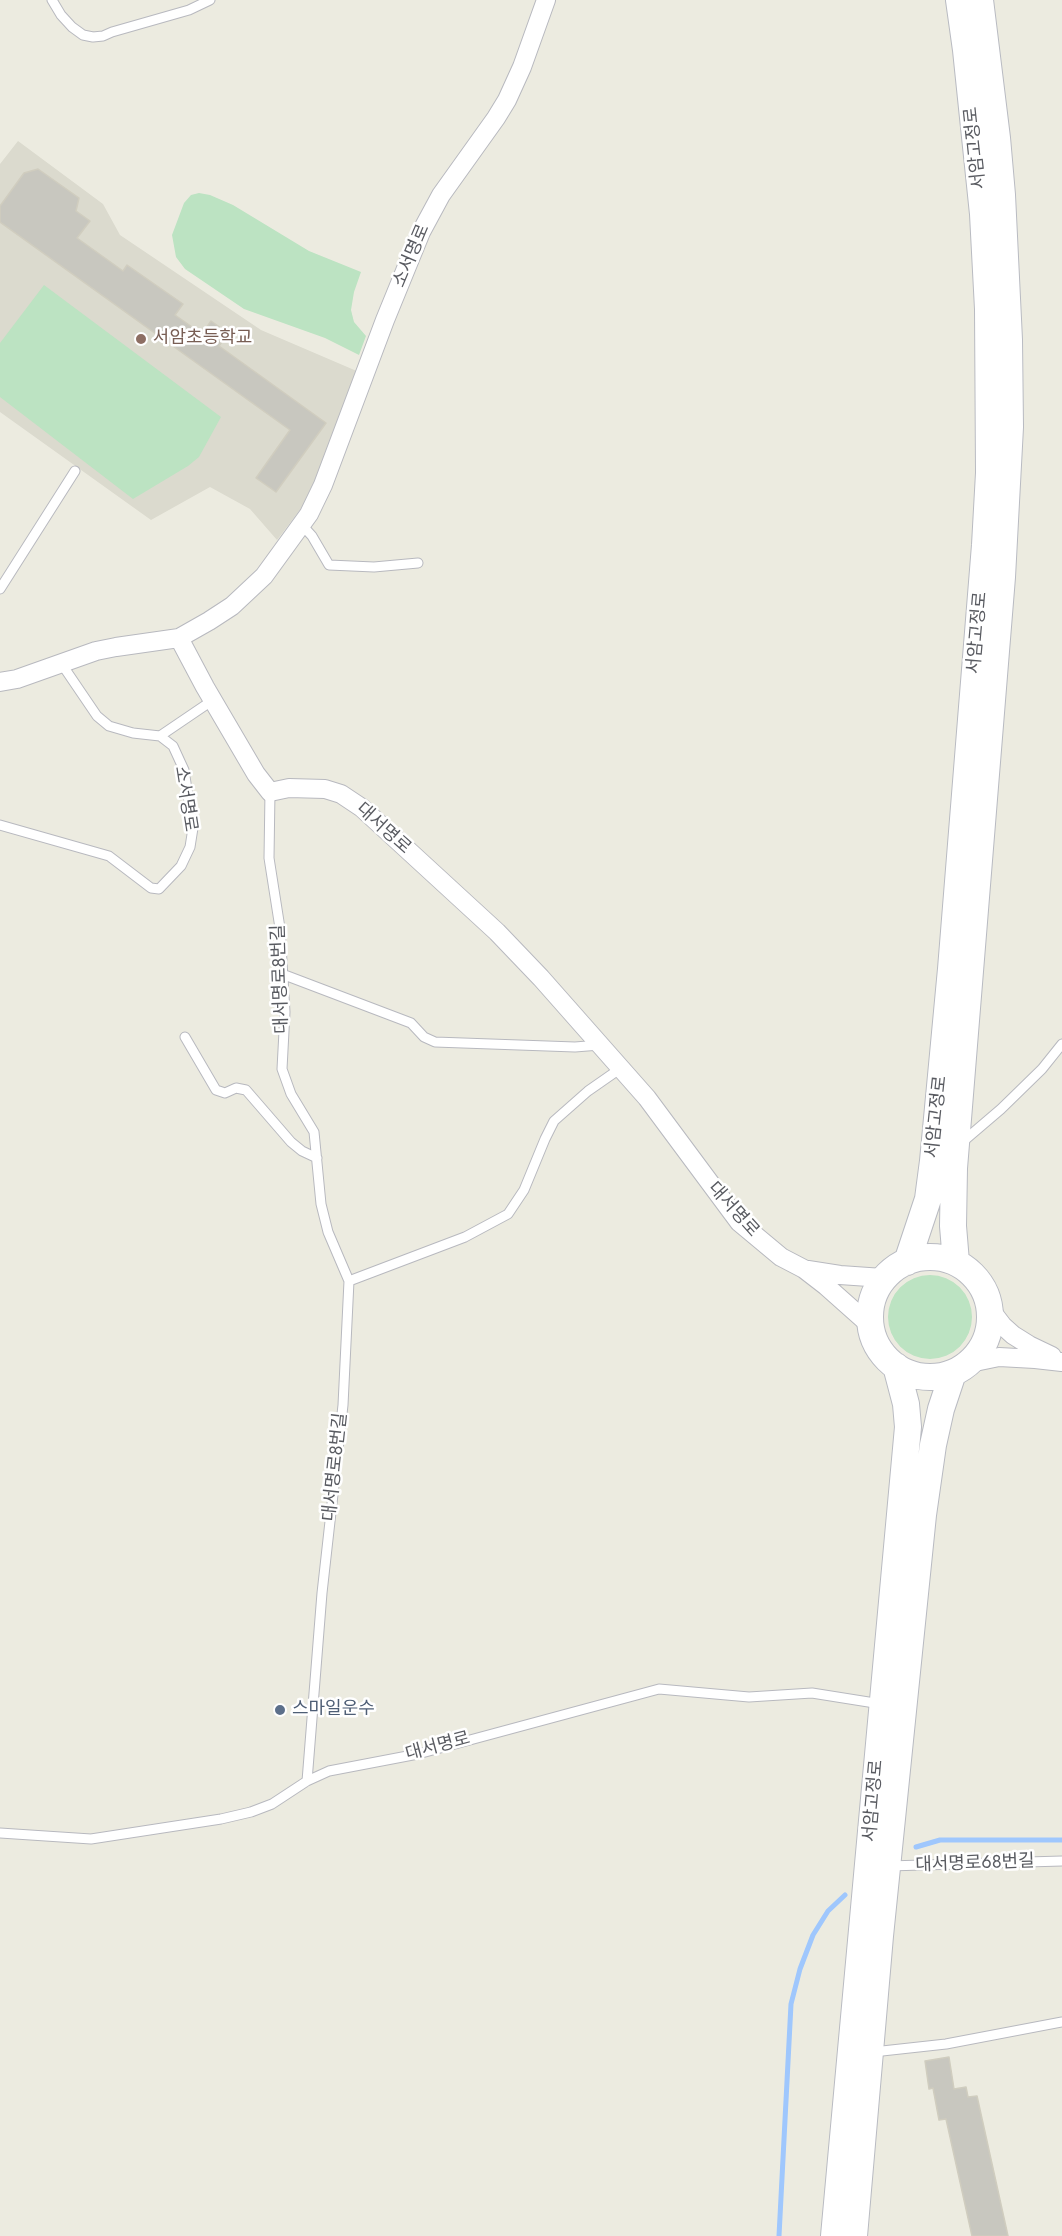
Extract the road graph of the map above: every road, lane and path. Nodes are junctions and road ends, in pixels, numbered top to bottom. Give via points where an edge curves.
1 (52, 0) edge
2 (210, 0) edge
3 (546, 0) edge
4 (959, 0) edge
5 (980, 0) edge
6 (75, 471) dead end
7 (302, 525) junction
8 (417, 563) dead end
9 (0, 589) edge
10 (179, 638) junction
11 (61, 663) junction
12 (0, 682) edge
13 (213, 700) junction
14 (160, 736) junction
15 (270, 792) junction
16 (0, 825) edge
17 (282, 974) junction
18 (185, 1037) dead end
19 (1062, 1044) edge
20 (600, 1045) junction
21 (621, 1068) junction
22 (956, 1148) junction
23 (317, 1158) junction
24 (907, 1262) junction
25 (956, 1262) junction
26 (804, 1269) junction
27 (883, 1278) junction
28 (349, 1281) junction
29 (990, 1309) junction
30 (871, 1326) junction
31 (1062, 1361) edge
32 (896, 1366) junction
33 (961, 1368) junction
34 (884, 1705) junction
35 (307, 1781) junction
36 (0, 1833) edge
37 (1062, 1861) edge
38 (888, 1866) junction
39 (1062, 2022) edge
40 (870, 2052) junction
41 (834, 2236) edge
42 (854, 2236) edge

1 - 2 lane via 72,27 93,37 189,10
3 - 7 street, 소서명로 via 522,67 496,118 441,195 421,232 324,485
4 - 24 main road, 서암고정로 via 982,214 988,309 989,473 934,1150 928,1199
5 - 22 main road, 서암고정로 via 1002,195 1010,427 1002,577
6 - 9 lane
7 - 8 lane via 329,565 374,567
7 - 10 street, 소서명로 via 264,576 232,606
10 - 11 street, 소서명로 via 116,646
10 - 13 street
11 - 12 street, 소서명로
11 - 14 lane via 97,716 109,726
13 - 14 lane
13 - 15 street
14 - 16 lane, 소서명로 via 173,746 184,770 193,828 181,866 159,889 151,888 109,856
15 - 17 lane, 대서명로8번길 via 268,858 280,928
15 - 20 street, 대서명로 via 288,788 325,789 362,808 497,932
17 - 20 lane via 411,1023 435,1042
17 - 23 lane, 대서명로8번길 via 282,1070 291,1095 314,1132
18 - 23 lane via 216,1090 246,1090 291,1142
19 - 22 lane via 1042,1069
20 - 21 street, 대서명로
21 - 26 street, 대서명로 via 739,1222 781,1257
21 - 28 lane via 554,1121 524,1190 508,1214 465,1237
22 - 25 main road, 서암고정로 via 952,1209
23 - 28 lane, 대서명로8번길 via 328,1232
24 - 25 main road via 917,1257 937,1257
24 - 27 main road
25 - 29 main road via 984,1290
26 - 27 street
26 - 30 street, 대서명로
27 - 30 main road via 873,1296
28 - 35 lane, 대서명로8번길 via 343,1405
29 - 31 street via 1013,1335
29 - 33 main road via 989,1329 982,1347
30 - 32 main road via 882,1353
31 - 33 street via 999,1357
32 - 33 main road via 914,1375 933,1377
32 - 34 main road, 서암고정로 via 908,1427
33 - 38 main road, 서암고정로 via 941,1409 933,1445
34 - 35 lane, 대서명로 via 812,1693 749,1696 659,1689 418,1754 338,1769
34 - 41 main road, 서암고정로
35 - 36 lane, 대서명로 via 272,1804 221,1819 91,1839
37 - 38 lane, 대서명로68번길
38 - 40 main road, 서암고정로
39 - 40 lane via 936,2046
40 - 42 main road, 서암고정로

